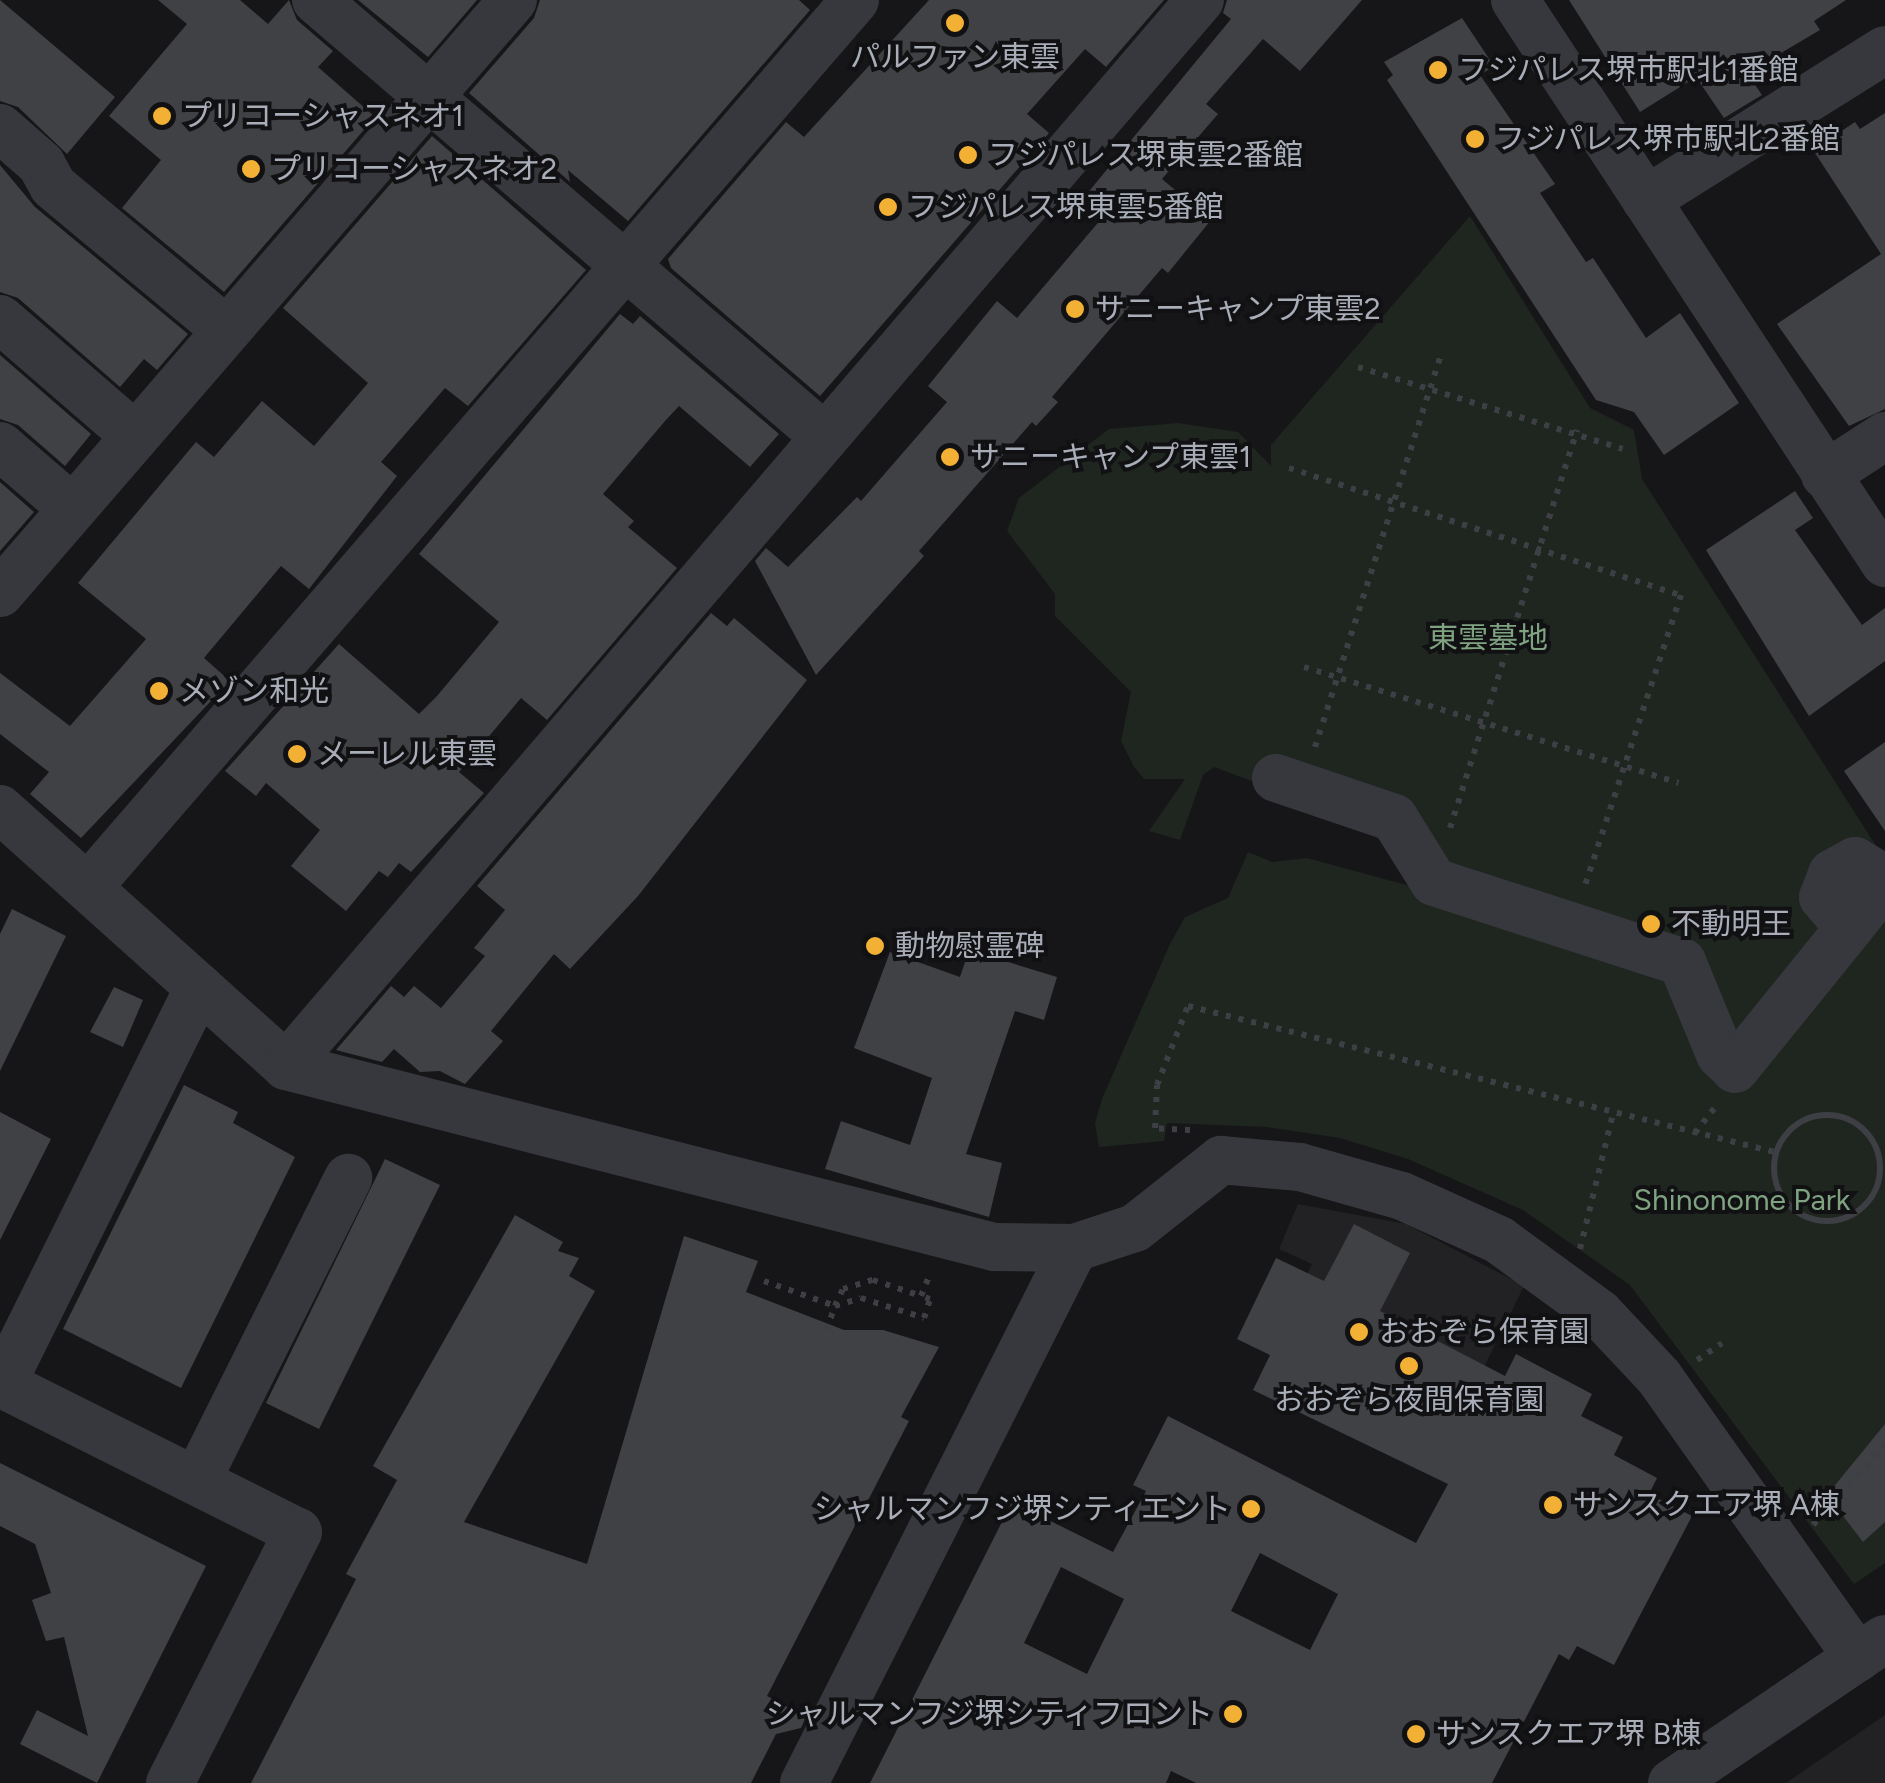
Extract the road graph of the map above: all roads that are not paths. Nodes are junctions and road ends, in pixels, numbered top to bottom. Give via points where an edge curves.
1 (316, 0) edge
2 (513, 0) edge
3 (855, 0) edge
4 (1200, 0) edge
5 (1514, 0) edge
6 (1885, 50) edge
7 (429, 96) junction
8 (0, 128) edge
9 (1646, 200) junction
10 (625, 266) junction
11 (0, 318) edge
12 (227, 331) junction
13 (135, 436) junction
14 (1885, 436) edge
15 (825, 438) junction
16 (0, 446) edge
17 (1825, 475) junction
18 (72, 509) junction
19 (1885, 563) edge
20 (0, 593) edge
21 (1289, 782) road end
22 (0, 809) edge
23 (1885, 881) edge
24 (88, 886) junction
25 (199, 987) junction
26 (286, 1066) junction
27 (348, 1178) dead end
28 (1074, 1248) junction
29 (1, 1383) edge
30 (197, 1480) junction
31 (1871, 1648) edge
32 (170, 1783) edge
33 (804, 1783) edge
34 (1672, 1783) edge

1 - 7 street
2 - 7 street
3 - 10 street
4 - 15 street
5 - 9 street
6 - 9 street
7 - 10 street
7 - 12 street
8 - 12 street via 40,164 53,186
9 - 17 street
10 - 15 street
10 - 24 street
11 - 13 street
12 - 13 street
13 - 18 street
14 - 17 street
15 - 26 street
16 - 18 street
17 - 19 street
18 - 20 street
21 - 23 street via 1394,818 1434,882 1682,962 1720,1054 1735,1069 1849,928 1823,897 1832,874 1855,861
22 - 24 street
24 - 25 street
25 - 26 street
25 - 29 street
26 - 28 street via 994,1246
27 - 30 street
28 - 31 street via 1134,1228 1221,1160 1300,1167 1402,1196 1499,1240 1598,1313 1659,1377
28 - 33 street
29 - 30 street
30 - 32 street via 298,1532
31 - 34 street

